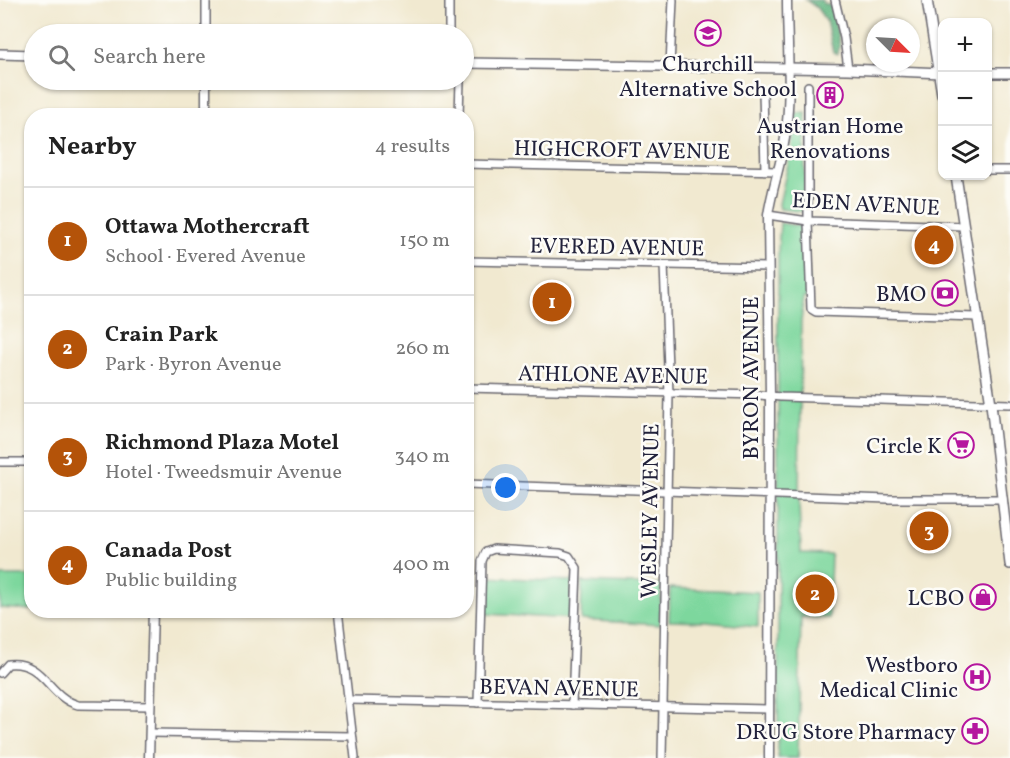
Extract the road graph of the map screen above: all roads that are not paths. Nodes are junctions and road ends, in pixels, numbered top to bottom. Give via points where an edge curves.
1 (206, 0) edge
2 (449, 0) edge
3 (673, 0) edge
4 (787, 0) edge
5 (835, 0) edge
6 (927, 0) edge
7 (206, 24) edge
8 (449, 24) edge
9 (0, 54) edge
10 (24, 55) edge
11 (474, 63) edge
12 (670, 66) junction
13 (788, 68) junction
14 (848, 69) junction
15 (940, 72) edge
16 (992, 72) edge
17 (938, 73) edge
18 (1010, 73) edge
19 (808, 86) dead end
20 (206, 90) edge
21 (460, 90) edge
22 (763, 92) dead end
23 (206, 108) edge
24 (459, 108) edge
25 (474, 164) edge
26 (765, 170) junction
27 (992, 170) edge
28 (1010, 170) edge
29 (777, 171) junction
30 (957, 180) edge
31 (768, 214) junction
32 (808, 220) junction
33 (963, 226) junction
34 (474, 261) edge
35 (664, 265) junction
36 (768, 267) junction
37 (976, 317) junction
38 (474, 388) edge
39 (669, 394) junction
40 (770, 396) junction
41 (991, 404) junction
42 (1010, 404) edge
43 (0, 462) edge
44 (24, 462) edge
45 (474, 484) edge
46 (667, 490) junction
47 (769, 495) junction
48 (1006, 505) edge
49 (1010, 564) edge
50 (153, 618) edge
51 (339, 618) edge
52 (0, 673) edge
53 (349, 700) junction
54 (478, 703) junction
55 (572, 705) junction
56 (150, 706) junction
57 (663, 707) junction
58 (769, 710) junction
59 (150, 733) junction
60 (352, 736) junction
61 (149, 758) edge
62 (355, 758) edge
63 (662, 758) edge
64 (769, 758) edge

1 - 7 street
2 - 8 street
3 - 12 street
4 - 13 street, BYRON AVENUE
5 - 14 street
6 - 15 main road
9 - 10 main road
11 - 12 main road
12 - 13 main road
13 - 14 main road
13 - 29 street, BYRON AVENUE via 786,137
14 - 17 main road
16 - 18 main road
19 - 32 street
20 - 23 street
21 - 24 street
22 - 26 street
25 - 26 street, HIGHCROFT AVENUE
26 - 29 street, HIGHCROFT AVENUE
27 - 28 street
29 - 31 street, BYRON AVENUE
30 - 33 main road
31 - 32 street, EDEN AVENUE
31 - 36 street, BYRON AVENUE
32 - 33 street, EDEN AVENUE
32 - 37 street via 811,309 816,312
33 - 37 main road
34 - 35 street, EVERED AVENUE
35 - 36 street, EVERED AVENUE
35 - 39 street, WESLEY AVENUE
36 - 40 street, BYRON AVENUE
37 - 41 main road
38 - 39 street, ATHLONE AVENUE
39 - 40 street, ATHLONE AVENUE
39 - 46 street, WESLEY AVENUE
40 - 41 street, ATHLONE AVENUE
40 - 47 street, BYRON AVENUE
41 - 42 street, ATHLONE AVENUE
41 - 48 main road
43 - 44 street
45 - 46 street
46 - 47 street
46 - 57 street, WESLEY AVENUE
47 - 48 street
47 - 58 street, BYRON AVENUE
48 - 49 main road
50 - 56 street
51 - 53 street
52 - 56 street via 8,664 29,667 68,703
53 - 54 street, BEVAN AVENUE
53 - 60 street
54 - 55 street, BEVAN AVENUE
54 - 55 street via 482,561 486,552 494,549 560,553 569,556 577,568
55 - 57 street, BEVAN AVENUE
56 - 59 street
57 - 58 street, BEVAN AVENUE
57 - 63 street, WESLEY AVENUE
58 - 64 street, BYRON AVENUE
59 - 60 street
59 - 61 street
60 - 62 street

